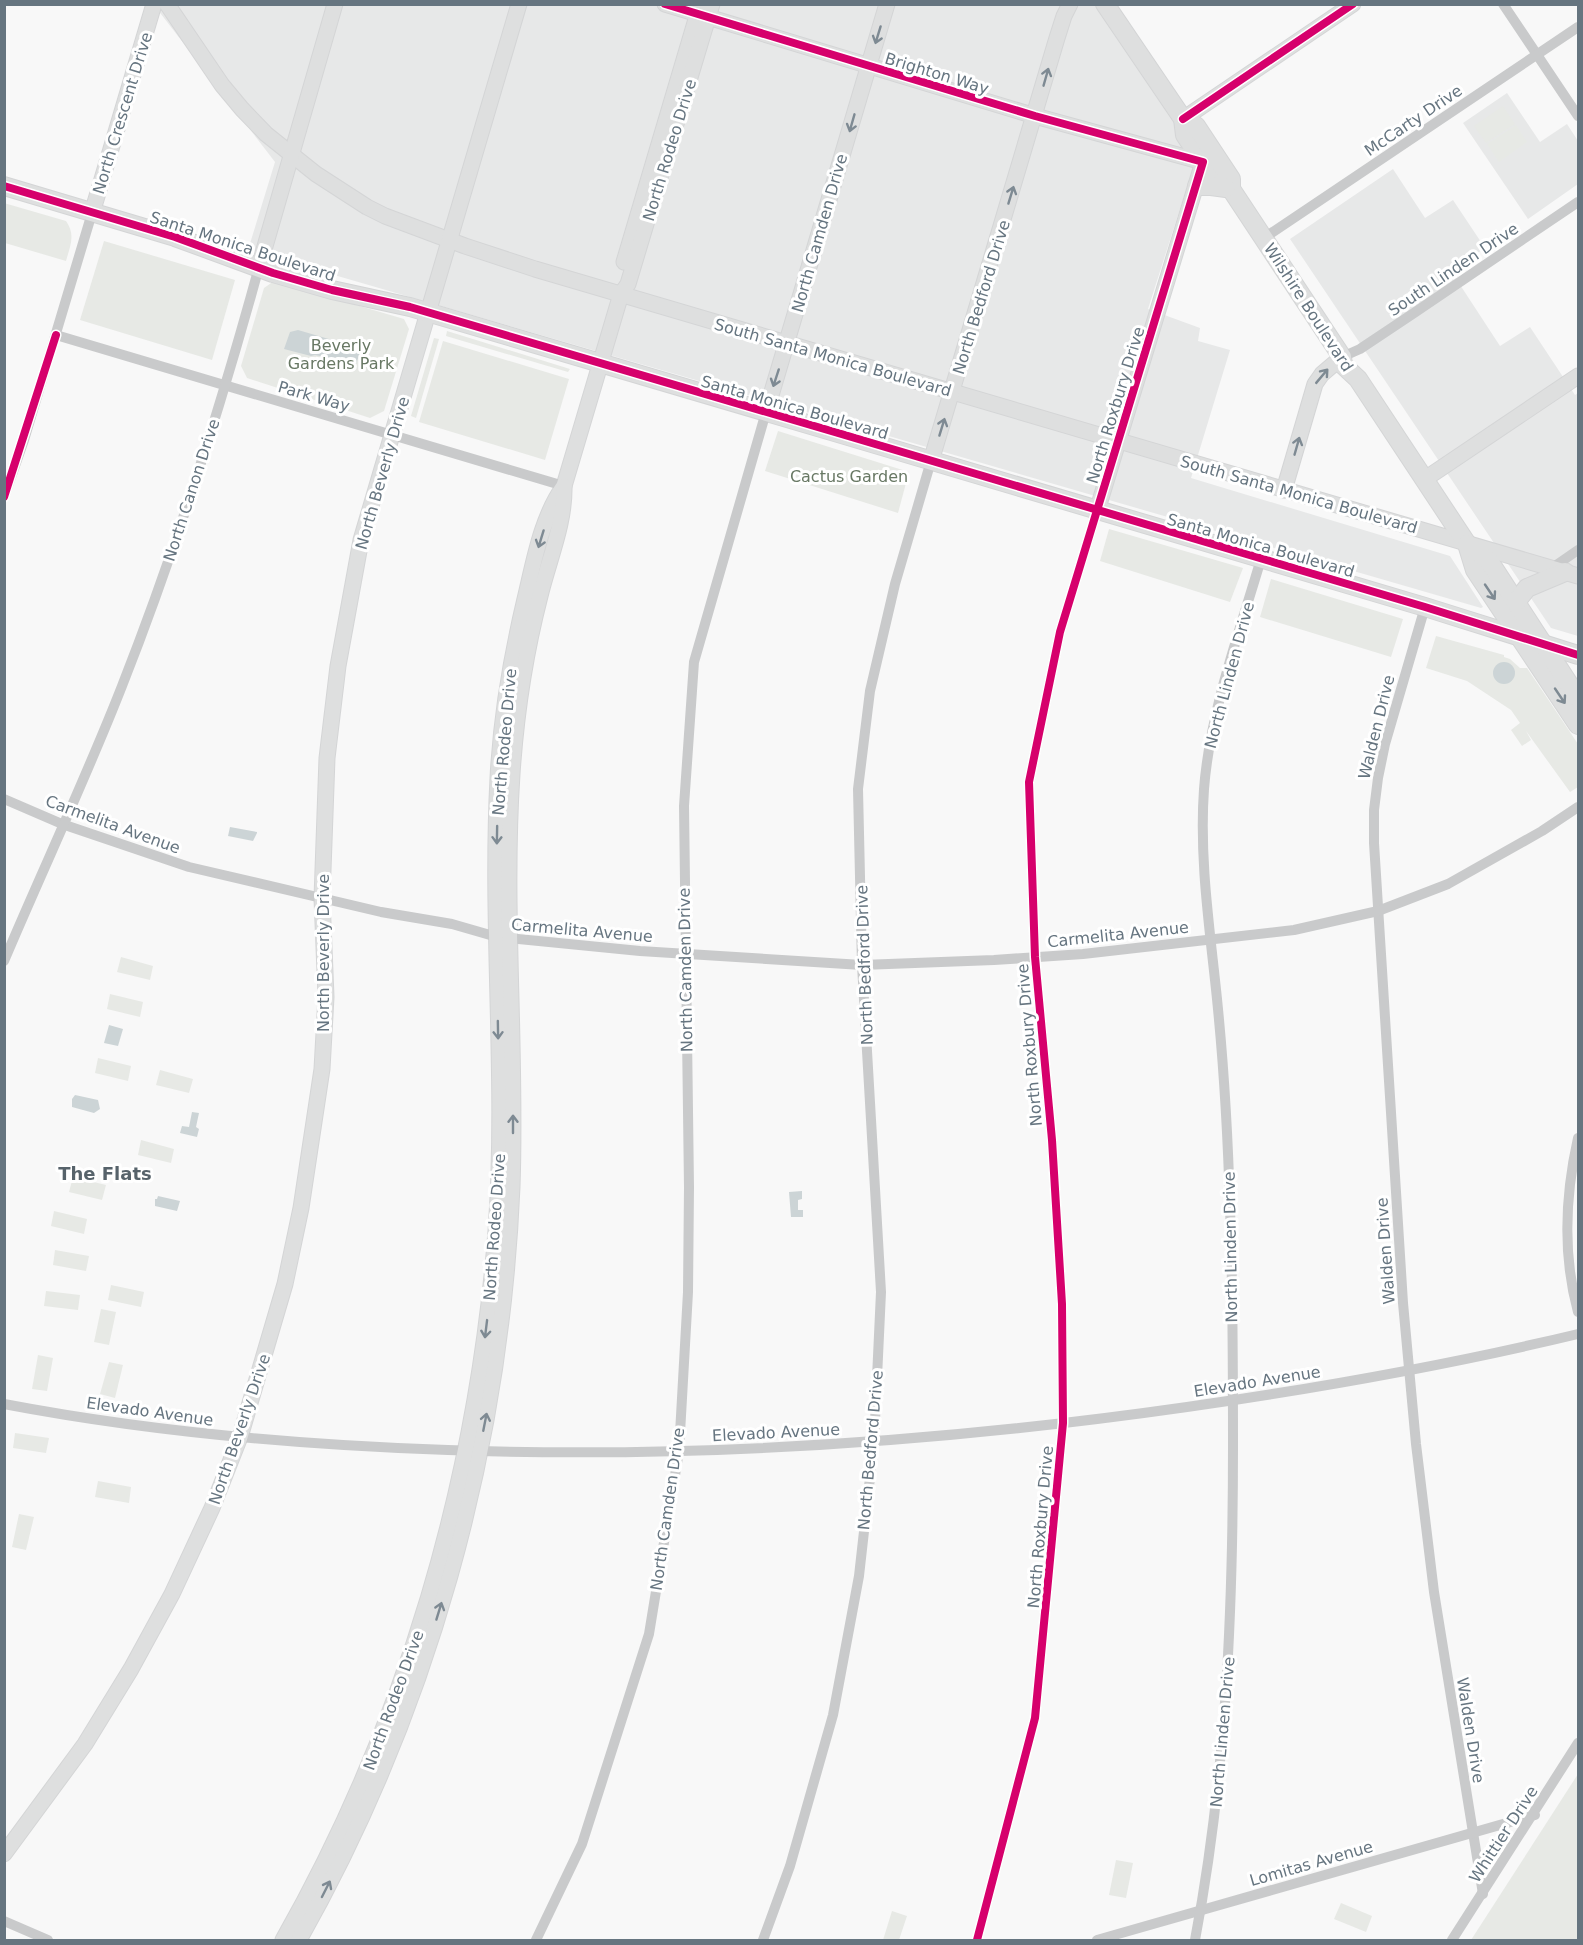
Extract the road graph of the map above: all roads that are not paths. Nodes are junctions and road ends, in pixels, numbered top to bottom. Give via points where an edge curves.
1 (154, 4) edge
2 (167, 4) edge
3 (335, 4) edge
4 (519, 4) edge
5 (665, 4) edge
6 (887, 4) edge
7 (1070, 4) edge
8 (1105, 4) edge
9 (1353, 4) edge
10 (1503, 4) edge
11 (705, 10) edge
12 (1578, 27) edge
13 (1537, 55) junction
14 (868, 66) junction
15 (1035, 116) junction
16 (1578, 116) edge
17 (1183, 119) junction
18 (1118, 140) junction
19 (290, 154) junction
20 (1203, 162) junction
21 (4, 186) edge
22 (1197, 186) junction
23 (1231, 189) junction
24 (1578, 202) edge
25 (92, 213) junction
26 (1186, 220) junction
27 (1264, 238) junction
28 (451, 240) junction
29 (259, 267) junction
30 (621, 294) junction
31 (428, 313) junction
32 (56, 335) junction
33 (787, 343) junction
34 (1342, 357) junction
35 (600, 364) junction
36 (1578, 376) edge
37 (224, 385) junction
38 (952, 392) junction
39 (766, 412) junction
40 (392, 435) junction
41 (1118, 441) junction
42 (931, 461) junction
43 (1425, 479) junction
44 (564, 486) junction
45 (1284, 490) junction
46 (4, 497) edge
47 (1097, 511) junction
48 (1467, 544) junction
49 (1578, 550) edge
50 (1261, 559) junction
51 (1565, 572) edge
52 (1516, 602) junction
53 (1425, 607) junction
54 (1520, 636) junction
55 (1543, 645) junction
56 (1578, 656) edge
57 (1578, 698) edge
58 (1578, 725) edge
59 (4, 799) edge
60 (1578, 807) edge
61 (62, 824) junction
62 (322, 898) junction
63 (1378, 910) junction
64 (503, 938) junction
65 (1211, 938) junction
66 (685, 953) junction
67 (1035, 957) junction
68 (4, 961) edge
69 (862, 965) junction
70 (1578, 1138) edge
71 (1578, 1312) edge
72 (1578, 1334) edge
73 (1409, 1371) junction
74 (1233, 1400) junction
75 (4, 1404) edge
76 (1063, 1423) junction
77 (240, 1437) junction
78 (874, 1442) junction
79 (473, 1451) junction
80 (679, 1451) junction
81 (1578, 1743) edge
82 (1534, 1815) junction
83 (1473, 1832) junction
84 (4, 1854) edge
85 (1483, 1894) junction
86 (1200, 1911) junction
87 (4, 1921) edge
88 (48, 1941) edge
89 (283, 1941) edge
90 (298, 1941) edge
91 (536, 1941) edge
92 (764, 1941) edge
93 (977, 1941) edge
94 (1096, 1941) edge
95 (1195, 1941) edge
96 (1452, 1941) edge

1 - 25 street, North Crescent Drive
2 - 19 street, South Santa Monica Boulevard via 230,95
3 - 19 street, North Canon Drive
4 - 28 street, North Beverly Drive
5 - 11 street, Brighton Way
6 -> 14 street, North Camden Drive
15 -> 7 street, North Bedford Drive
8 - 17 main road, Wilshire Boulevard
9 - 17 street
10 - 13 street
11 - 14 street, Brighton Way
11 - 30 street, North Rodeo Drive via 628,284
12 - 13 street, McCarty Drive
13 - 16 street
13 - 27 street, McCarty Drive
14 - 15 street, Brighton Way
14 -> 33 street, North Camden Drive
15 - 18 street, Brighton Way
38 -> 15 street, North Bedford Drive
17 - 20 main road, Wilshire Boulevard via 1185,135
17 - 23 main road, Wilshire Boulevard via 1196,126 1231,179
18 - 20 street, Brighton Way
18 - 26 street via 1180,163 1187,170 1190,177 1184,206
19 - 28 street, South Santa Monica Boulevard via 367,207
19 - 29 street, North Canon Drive
20 - 22 street, North Roxbury Drive
20 - 23 main road, Wilshire Boulevard via 1218,184
21 - 25 main road, Santa Monica Boulevard
22 - 23 main road
22 - 26 street, North Roxbury Drive
23 - 27 main road, Wilshire Boulevard
24 - 34 street, South Linden Drive via 1360,349
25 - 29 main road, Santa Monica Boulevard
25 - 32 street, North Crescent Drive
26 - 41 street, North Roxbury Drive
27 - 34 main road, Wilshire Boulevard
28 - 30 street, South Santa Monica Boulevard
28 - 31 street, North Beverly Drive
29 - 31 main road, Santa Monica Boulevard via 332,290
29 - 37 street, North Canon Drive
30 - 33 street, South Santa Monica Boulevard
30 - 35 street, North Rodeo Drive
31 - 35 main road, Santa Monica Boulevard
31 - 40 street, North Beverly Drive
32 - 37 street, Park Way
32 - 46 street, North Crescent Drive
33 - 38 street, South Santa Monica Boulevard
33 -> 39 street, North Camden Drive
34 - 43 main road, Wilshire Boulevard via 1343,365 1358,379
45 -> 34 street via 1315,384
35 - 39 main road, Santa Monica Boulevard
35 - 44 street, North Rodeo Drive
36 - 43 street
37 - 40 street, Park Way
37 - 61 street, North Canon Drive via 142,634
38 - 41 street, South Santa Monica Boulevard
42 -> 38 street, North Bedford Drive
39 - 42 main road, Santa Monica Boulevard
39 - 66 street, North Camden Drive via 694,662 684,807
40 - 44 street, Park Way
40 - 62 street, North Beverly Drive via 361,540 338,666 327,758
41 - 45 street, South Santa Monica Boulevard
41 - 47 street, North Roxbury Drive
42 - 47 main road, Santa Monica Boulevard
42 - 69 street, North Bedford Drive via 895,584 869,702 858,789
43 - 48 main road, Wilshire Boulevard
44 - 64 street, North Rodeo Drive via 563,513 532,628 515,737
45 - 48 street, South Santa Monica Boulevard
47 - 50 main road, Santa Monica Boulevard
47 - 67 street, North Roxbury Drive via 1060,632 1029,782
48 - 51 street, South Santa Monica Boulevard
48 - 52 main road, Wilshire Boulevard via 1489,561
48 -> 54 main road, Wilshire Boulevard via 1475,570
49 - 51 street
50 - 53 main road, Santa Monica Boulevard
50 - 65 street, North Linden Drive via 1218,708 1208,757 1203,823
51 - 52 main road via 1527,588
52 - 55 main road, Wilshire Boulevard
53 - 54 main road, Santa Monica Boulevard
53 - 63 street, Walden Drive via 1378,778 1374,810
54 - 55 main road, Santa Monica Boulevard
54 -> 58 main road, Wilshire Boulevard
55 - 56 main road, Santa Monica Boulevard
55 - 57 main road, Wilshire Boulevard
59 - 61 street, Carmelita Avenue
60 - 63 street, Carmelita Avenue via 1448,884
61 - 62 street, Carmelita Avenue via 189,867
61 - 68 street, North Canon Drive
62 - 64 street, Carmelita Avenue
62 - 77 street, North Beverly Drive via 326,997 314,1128 285,1284
63 - 65 street, Carmelita Avenue via 1294,930
63 - 73 street, Walden Drive
64 - 66 street, Carmelita Avenue
64 - 79 street, North Rodeo Drive via 513,1147 509,1231 497,1350
65 - 67 street, Carmelita Avenue
65 - 74 street, North Linden Drive via 1227,1140
66 - 69 street, Carmelita Avenue
66 - 80 street, North Camden Drive via 688,1292
67 - 69 street, Carmelita Avenue
67 - 76 street, North Roxbury Drive via 1058,1235
69 - 78 street, North Bedford Drive via 881,1292
70 - 71 street via 1567,1202 1568,1253
72 - 73 street, Elevado Avenue
73 - 74 street, Elevado Avenue
73 - 83 street, Walden Drive via 1434,1592
74 - 76 street, Elevado Avenue
74 - 86 street, North Linden Drive via 1228,1681 1218,1793
75 - 77 street, Elevado Avenue via 112,1423
76 - 78 street, Elevado Avenue
76 - 93 street, North Roxbury Drive via 1035,1718
77 - 79 street, Elevado Avenue via 355,1447
77 - 84 street, North Beverly Drive via 213,1508 131,1669 85,1744
78 - 80 street, Elevado Avenue
78 - 92 street, North Bedford Drive via 859,1576 833,1715
79 - 80 street, Elevado Avenue
79 - 89 street, North Rodeo Drive via 392,1709 347,1814
90 -> 79 street, North Rodeo Drive via 369,1801 416,1683 444,1594
80 - 91 street, North Camden Drive via 649,1634 582,1844
81 - 82 street, Whittier Drive
82 - 83 street, Lomitas Avenue
82 - 85 street, Whittier Drive
83 - 85 street, Walden Drive
83 - 86 street, Lomitas Avenue
85 - 96 street, Whittier Drive
86 - 94 street, Lomitas Avenue
86 - 95 street, North Linden Drive
87 - 88 street

